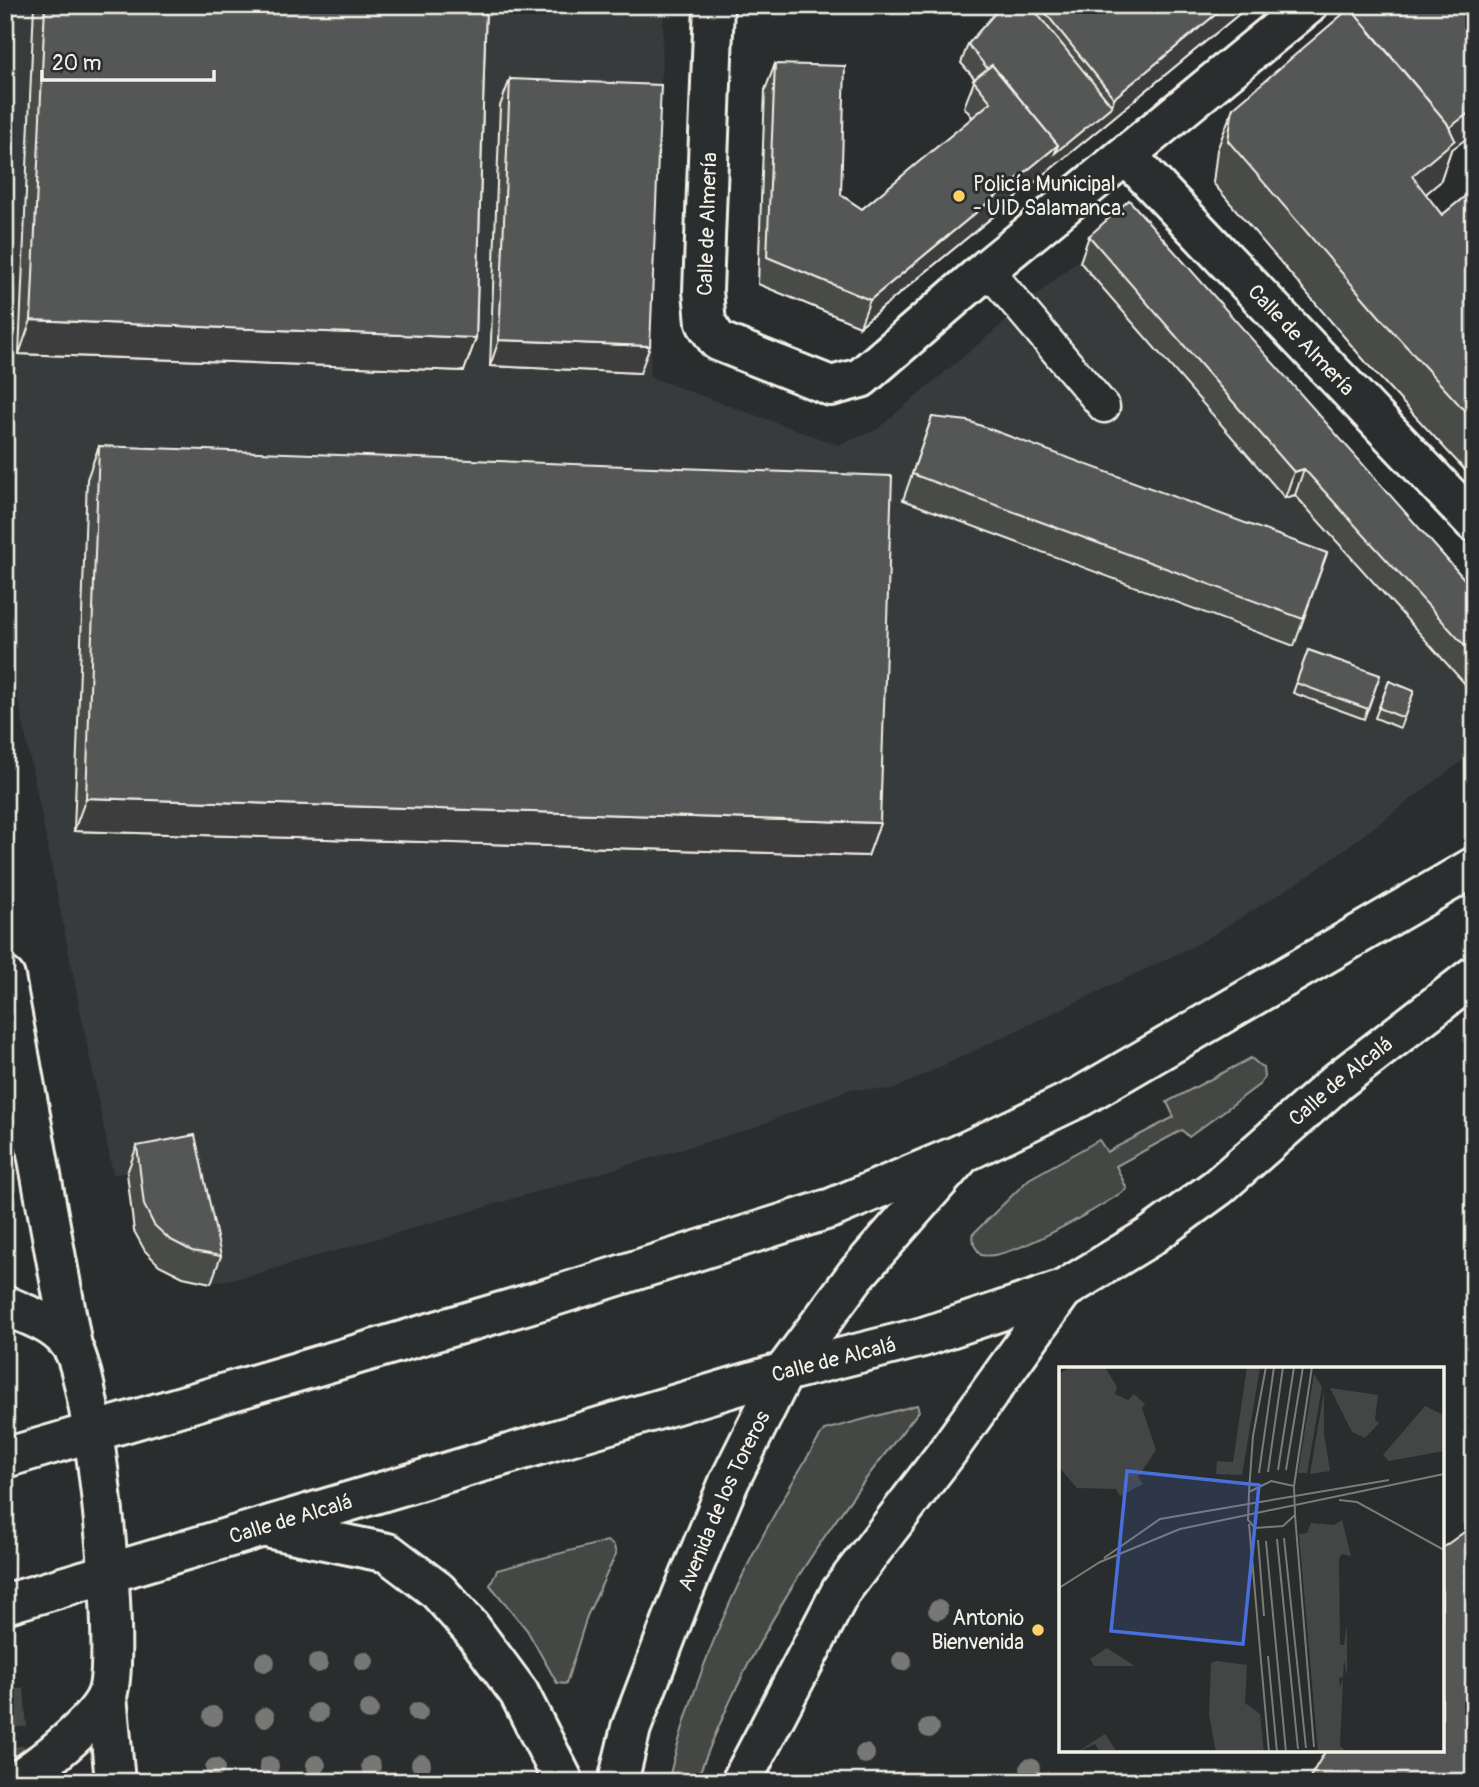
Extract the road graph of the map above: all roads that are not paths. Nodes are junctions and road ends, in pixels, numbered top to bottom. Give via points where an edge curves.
1 (714, 5) edge
2 (1308, 5) edge
3 (1128, 156) junction
4 (988, 269) junction
5 (1104, 407) dead end
6 (1474, 522) edge
7 (1474, 867) edge
8 (1474, 976) edge
9 (5, 977) edge
10 (963, 1153) junction
11 (1063, 1290) junction
12 (5, 1305) edge
13 (72, 1346) junction
14 (784, 1372) junction
15 (93, 1433) junction
16 (13, 1456) edge
17 (266, 1528) junction
18 (108, 1574) junction
19 (5, 1604) edge
20 (107, 1696) junction
21 (18, 1779) edge
22 (115, 1782) edge
23 (564, 1782) edge
24 (618, 1782) edge
25 (741, 1782) edge

1 - 4 main road, Calle de Almería via 703,291 706,323 718,341 831,386 861,378
2 - 3 main road, Calle de Almería
3 - 4 main road, Calle de Almería
3 - 6 main road, Calle de Almería
4 - 5 lane
7 - 10 main road via 1080,1097
8 - 11 main road, Calle de Alcalá via 1338,1081 1218,1186 1148,1238
9 - 13 main road
10 - 14 main road, Avenida de los Toreros via 855,1276
10 - 15 main road via 832,1208
11 - 14 main road, Calle de Alcalá via 923,1337
11 - 25 main road via 841,1591
12 - 13 main road via 42,1320
13 - 15 main road via 85,1384
14 - 17 main road, Calle de Alcalá
14 - 24 main road, Avenida de los Toreros via 729,1482 682,1595 631,1728
15 - 16 main road
15 - 18 main road
17 - 18 main road, Calle de Alcalá
17 - 23 main road via 388,1553 438,1591 519,1693
18 - 19 main road, Calle de Alcalá
18 - 20 main road via 112,1648
20 - 21 main road via 68,1743
20 - 22 main road

